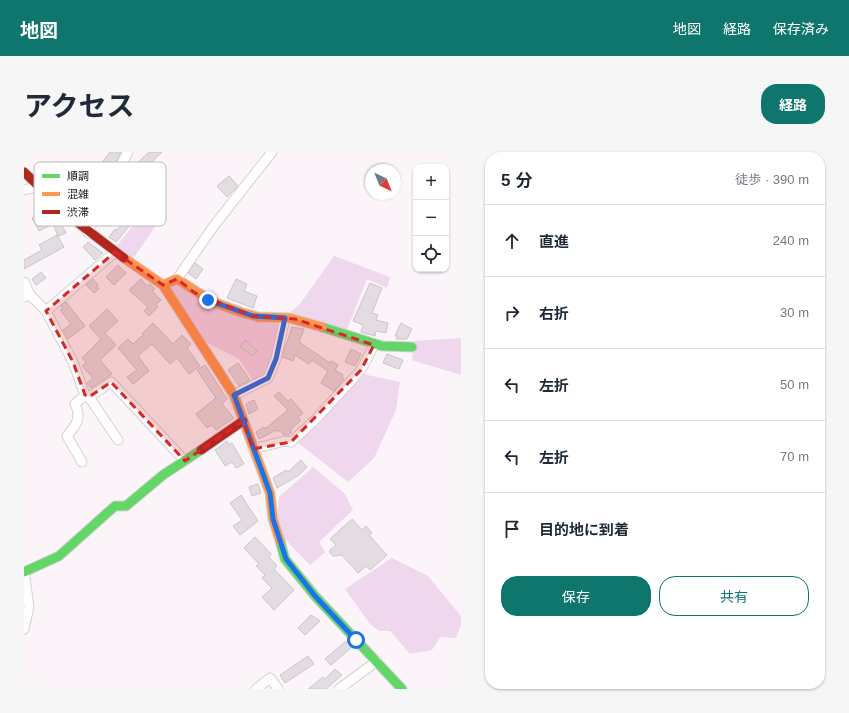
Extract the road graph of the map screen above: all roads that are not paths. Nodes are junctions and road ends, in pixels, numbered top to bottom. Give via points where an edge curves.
1 (128, 152) edge
2 (272, 152) edge
3 (123, 162) edge
4 (24, 172) edge
5 (34, 184) edge
6 (34, 188) edge
7 (24, 190) edge
8 (80, 226) edge
9 (91, 226) edge
10 (88, 233) junction
11 (115, 252) junction
12 (177, 279) junction
13 (24, 282) edge
14 (163, 285) junction
15 (27, 296) edge
16 (46, 311) junction
17 (285, 318) junction
18 (374, 345) junction
19 (412, 347) dead end
20 (234, 395) junction
21 (87, 396) junction
22 (243, 421) junction
23 (118, 440) dead end
24 (254, 449) junction
25 (185, 461) junction
26 (82, 462) dead end
27 (24, 571) edge
28 (24, 629) edge
29 (377, 661) junction
30 (256, 689) edge
31 (278, 689) edge
32 (339, 689) edge
33 (402, 689) edge

1 - 3 street
2 - 12 street via 222,215
4 - 5 street
6 - 7 street
8 - 10 street
9 - 10 street
10 - 11 street
11 - 14 street
11 - 16 street
12 - 14 street
12 - 17 street via 195,293 253,316
13 - 15 street
14 - 20 street
15 - 16 street
16 - 21 street via 73,362
17 - 18 street
17 - 20 street via 276,359 268,378
18 - 19 street
18 - 24 street via 361,370 292,442 285,441
20 - 22 street
21 - 23 street
21 - 25 street via 111,382
21 - 26 street via 75,404 79,419 67,436
22 - 24 street
22 - 25 street
24 - 29 street via 270,493 273,519 286,559 315,596
25 - 27 street via 163,475 126,506 115,506 59,556
27 - 28 street via 29,607
29 - 32 street
29 - 33 street
30 - 31 street via 270,678

